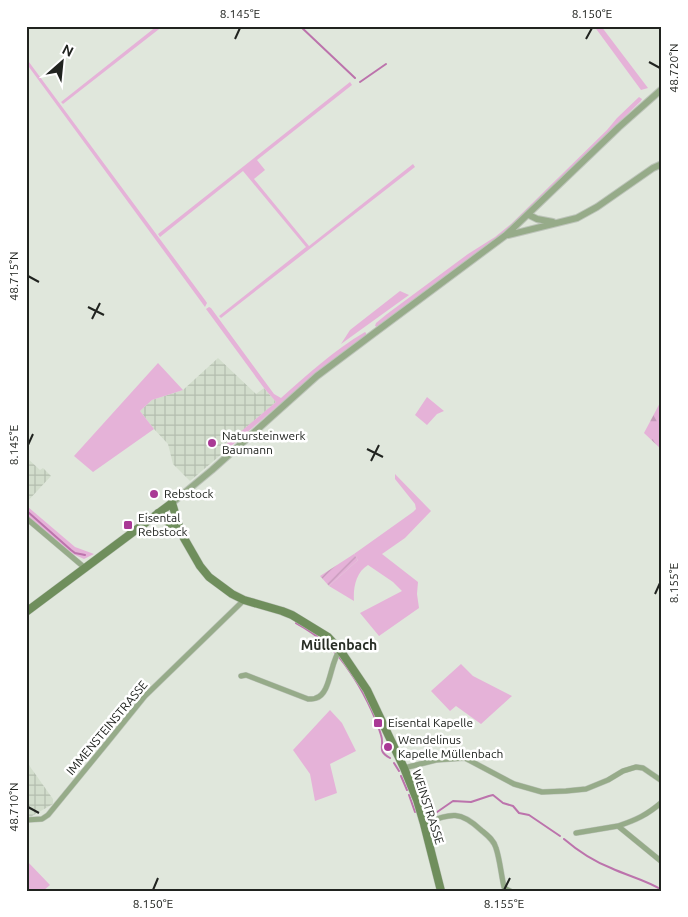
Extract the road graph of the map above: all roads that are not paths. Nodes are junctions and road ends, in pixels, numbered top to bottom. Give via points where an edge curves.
1 (662, 89) edge
2 (662, 164) edge
3 (529, 215) junction
4 (557, 222) junction
5 (506, 236) junction
6 (172, 503) junction
7 (158, 513) junction
8 (26, 518) edge
9 (181, 533) junction
10 (85, 568) junction
11 (244, 600) junction
12 (26, 612) edge
13 (338, 653) junction
14 (241, 676) dead end
15 (404, 768) junction
16 (662, 781) edge
17 (662, 802) edge
18 (26, 820) edge
19 (424, 824) junction
20 (618, 826) junction
21 (576, 833) dead end
22 (662, 862) edge
23 (441, 891) edge
24 (510, 891) edge

1 - 3 street
2 - 4 street via 597,207 577,218
3 - 4 street
3 - 5 street
4 - 5 street
5 - 6 street via 318,376
6 - 7 main road
6 - 9 main road, WEINSTRASSE
7 - 9 main road, WEINSTRASSE
7 - 10 main road
8 - 10 street
9 - 11 main road, WEINSTRASSE via 209,577
10 - 12 main road
11 - 13 main road, WEINSTRASSE via 292,615 328,637
11 - 18 street, IMMENSTEINSTRASSE via 145,696 48,815 42,819
13 - 14 street via 325,689 315,698
13 - 15 main road, WEINSTRASSE via 367,690
15 - 16 street via 436,760 465,758 514,784 542,792 586,789 636,767
15 - 19 main road, WEINSTRASSE
17 - 20 street via 649,813
19 - 23 main road, WEINSTRASSE
19 - 24 street via 446,815 473,822 493,840 504,887
20 - 21 street
20 - 22 street

